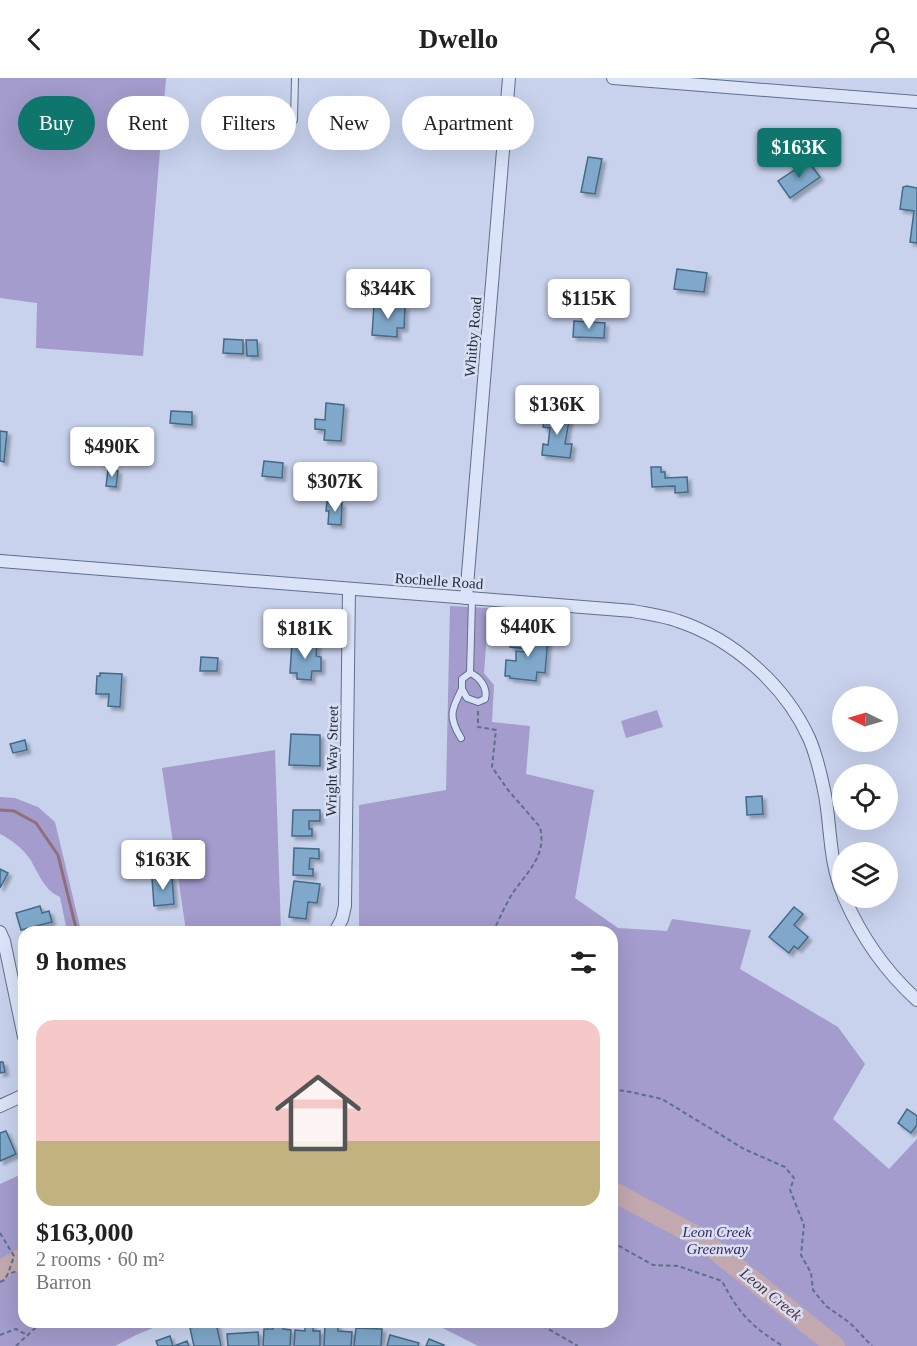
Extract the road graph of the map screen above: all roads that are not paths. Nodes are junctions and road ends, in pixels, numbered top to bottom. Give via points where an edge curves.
1 (295, 78) edge
2 (509, 78) edge
3 (613, 78) edge
4 (295, 96) edge
5 (917, 102) edge
6 (0, 561) edge
7 (349, 589) junction
8 (469, 599) junction
9 (470, 673) junction
10 (462, 689) junction
11 (461, 738) dead end
12 (832, 854) edge
13 (850, 908) edge
14 (338, 926) edge
15 (0, 932) edge
16 (917, 1000) edge
17 (18, 1009) edge
18 (18, 1098) edge
19 (0, 1106) edge

1 - 4 lane
2 - 8 street, Whitby Road
3 - 5 street
6 - 7 street, Rochelle Road
7 - 8 street, Rochelle Road
7 - 14 street, Wright Way Street via 345,906
8 - 9 lane
8 - 12 street, Rochelle Road via 654,615 702,631 745,658 780,692 808,736 819,768
9 - 10 lane via 462,679
9 - 10 lane via 476,676 485,699 466,699
10 - 11 lane via 452,707
13 - 16 street, Rochelle Road via 888,970
15 - 17 street
18 - 19 street

